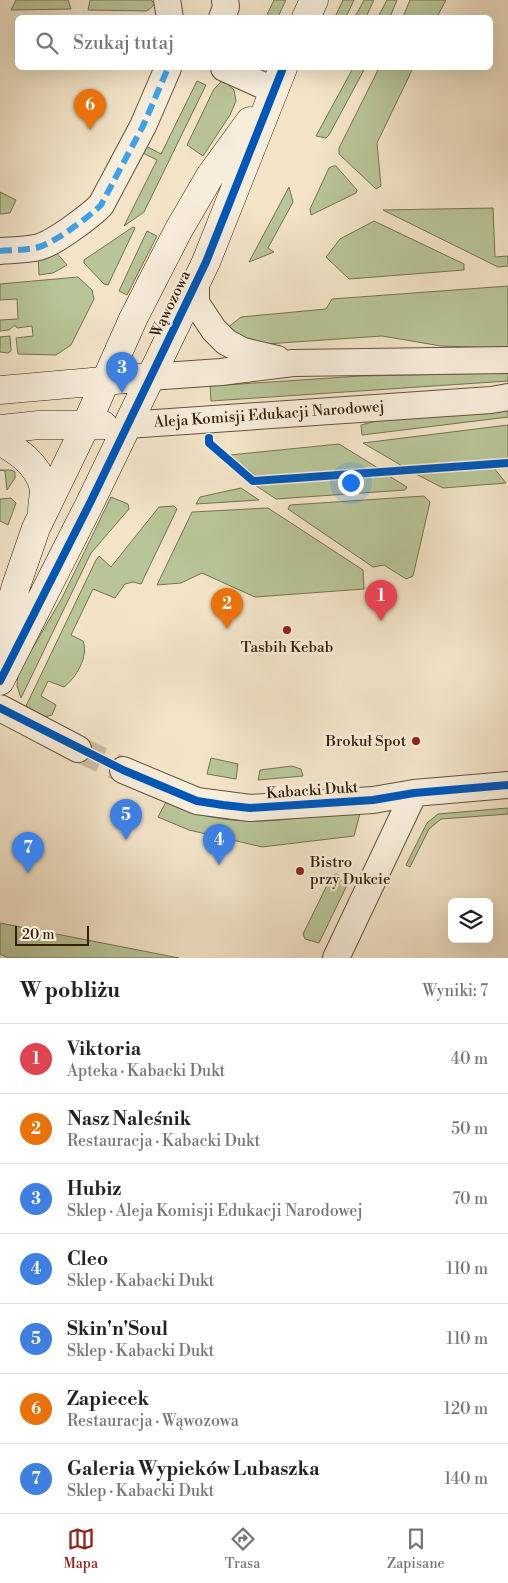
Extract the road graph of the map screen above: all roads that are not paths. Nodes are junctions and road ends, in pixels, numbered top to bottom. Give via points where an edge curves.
1 (167, 0) edge
2 (226, 0) edge
3 (314, 0) edge
4 (170, 15) edge
5 (223, 15) edge
6 (307, 15) edge
7 (167, 70) edge
8 (234, 70) edge
9 (278, 79) edge
10 (0, 251) edge
11 (196, 282) junction
12 (508, 360) edge
13 (293, 363) junction
14 (150, 377) junction
15 (105, 381) junction
16 (0, 390) edge
17 (508, 397) edge
18 (127, 424) junction
19 (86, 425) junction
20 (0, 429) edge
21 (0, 441) edge
22 (41, 517) junction
23 (0, 641) edge
24 (0, 681) edge
25 (0, 708) edge
26 (78, 749) tunnel mouth
27 (124, 770) tunnel mouth
28 (508, 786) edge
29 (414, 793) junction
30 (336, 958) edge

1 - 4 street
2 - 5 street
3 - 6 street
7 - 10 street via 143,126 101,206 47,244
8 - 9 street
9 - 11 street, Wąwozowa
9 - 15 street, Wąwozowa via 210,176 178,231
11 - 13 street, Wąwozowa via 196,304 226,342 243,351
11 - 14 street, Wąwozowa
12 - 13 street
13 - 14 street
14 - 15 street
14 - 18 street, Wąwozowa
15 - 16 street
15 - 19 street, Wąwozowa
17 - 18 street, Aleja Komisji Edukacji Narodowej
18 - 19 street, Aleja Komisji Edukacji Narodowej
18 - 24 street, Wąwozowa
19 - 20 street, Aleja Komisji Edukacji Narodowej
19 - 22 street, Wąwozowa
21 - 22 street via 16,450 35,469 44,486
22 - 23 street, Wąwozowa
25 - 26 street
27 - 29 street, Kabacki Dukt via 197,801 250,808 373,800
28 - 29 street, Kabacki Dukt
29 - 30 street

